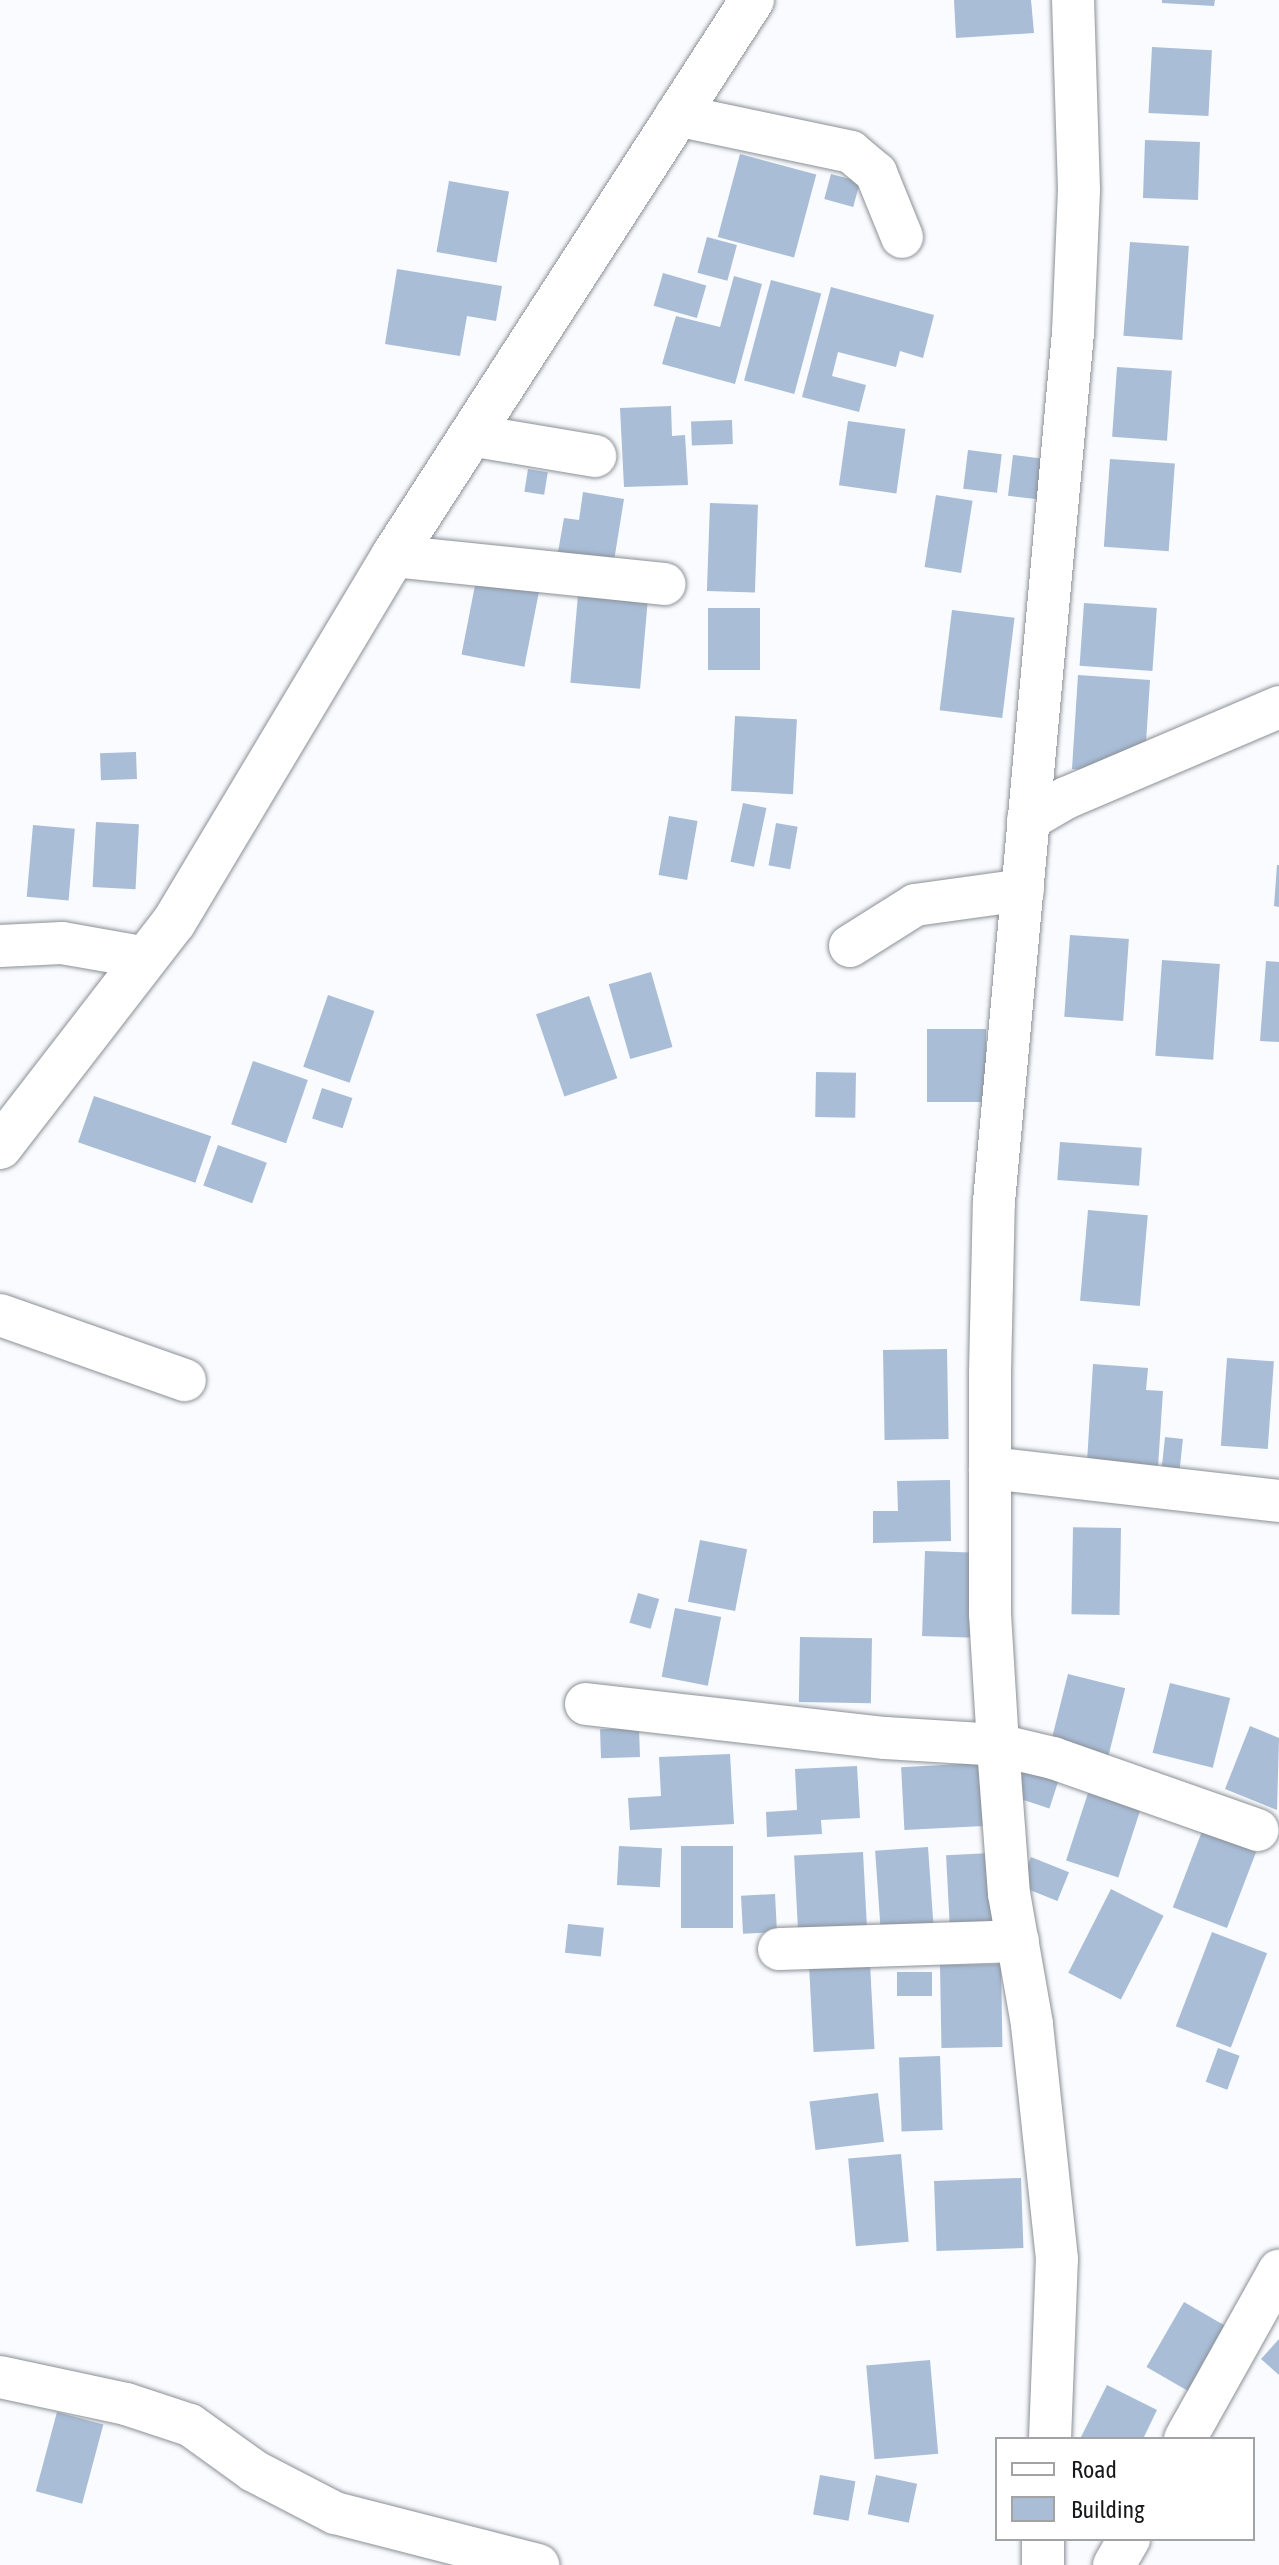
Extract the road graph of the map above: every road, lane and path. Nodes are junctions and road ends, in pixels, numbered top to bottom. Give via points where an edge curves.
1 (752, 0) edge
2 (1073, 0) edge
3 (676, 115) junction
4 (902, 237) dead end
5 (470, 435) junction
6 (595, 456) dead end
7 (393, 556) junction
8 (665, 584) dead end
9 (1279, 707) edge
10 (1028, 820) junction
11 (1023, 890) junction
12 (0, 946) edge
13 (850, 946) dead end
14 (147, 958) junction
15 (0, 1147) edge
16 (0, 1315) edge
17 (185, 1380) dead end
18 (990, 1468) junction
19 (1279, 1501) edge
20 (586, 1704) dead end
21 (998, 1745) junction
22 (1258, 1830) dead end
23 (1018, 1941) junction
24 (779, 1949) dead end
25 (1279, 2271) edge
26 (0, 2377) edge
27 (1050, 2437) edge
28 (1186, 2437) edge
29 (1043, 2541) edge
30 (1128, 2541) edge
31 (538, 2565) edge
32 (1043, 2565) edge
33 (1114, 2565) edge

1 - 3 street
2 - 10 street via 1079,190 1073,333
3 - 4 street via 851,152 876,173
3 - 5 street
5 - 6 street
5 - 7 street
7 - 8 street
7 - 14 street via 174,922
9 - 10 street via 1066,798
10 - 11 street
11 - 13 street via 990,890 915,905 884,930
11 - 18 street via 994,1202
12 - 14 street via 62,943
14 - 15 street
16 - 17 street
18 - 19 street
18 - 21 street
20 - 21 street via 885,1738
21 - 22 street via 1053,1758
21 - 23 street
23 - 24 street
23 - 27 street via 1036,2049 1057,2259
25 - 28 street
26 - 31 street via 126,2404 190,2425 254,2471 335,2513
29 - 32 street
30 - 33 street

